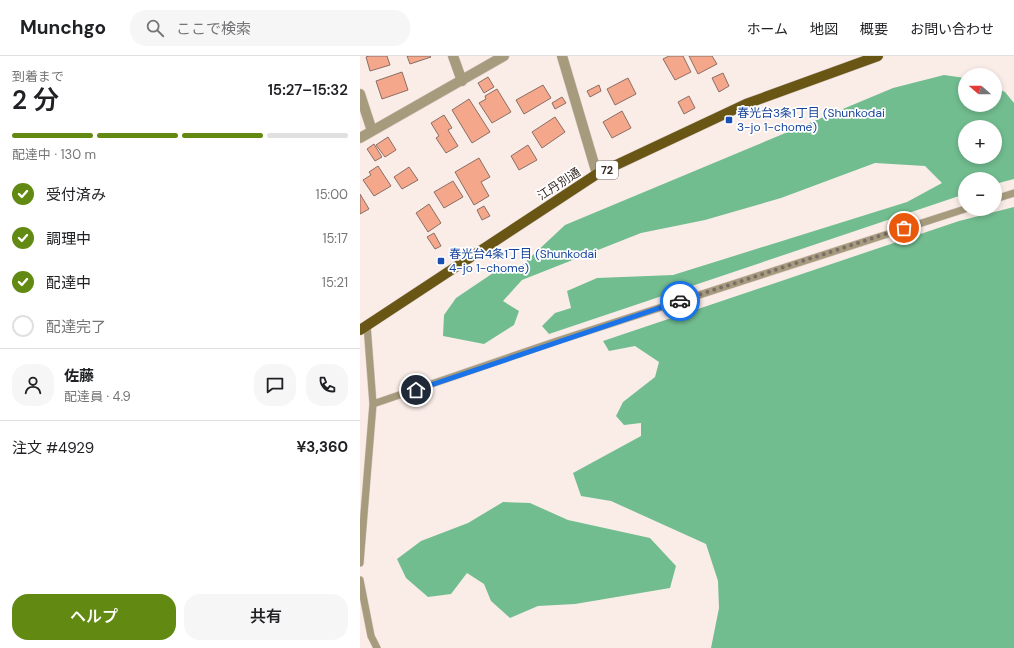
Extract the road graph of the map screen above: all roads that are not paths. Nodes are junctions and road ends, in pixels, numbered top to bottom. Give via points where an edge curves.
1 (453, 56) edge
2 (504, 56) edge
3 (562, 56) edge
4 (878, 56) edge
5 (462, 81) junction
6 (360, 94) edge
7 (372, 131) junction
8 (360, 138) edge
9 (597, 174) junction
10 (1014, 193) edge
11 (1002, 197) edge
12 (958, 211) edge
13 (363, 327) edge
14 (373, 404) junction
15 (362, 491) edge
16 (360, 563) edge
17 (360, 580) edge
18 (377, 648) edge

1 - 5 street
2 - 5 street
3 - 9 street
4 - 9 main road, 江丹別通 / 72 via 746,104
5 - 7 street
6 - 7 street
7 - 8 street
9 - 13 main road, 江丹別通 / 72
10 - 11 lane
12 - 14 lane via 557,341
13 - 14 lane
14 - 15 lane
15 - 16 lane
17 - 18 lane via 371,636

